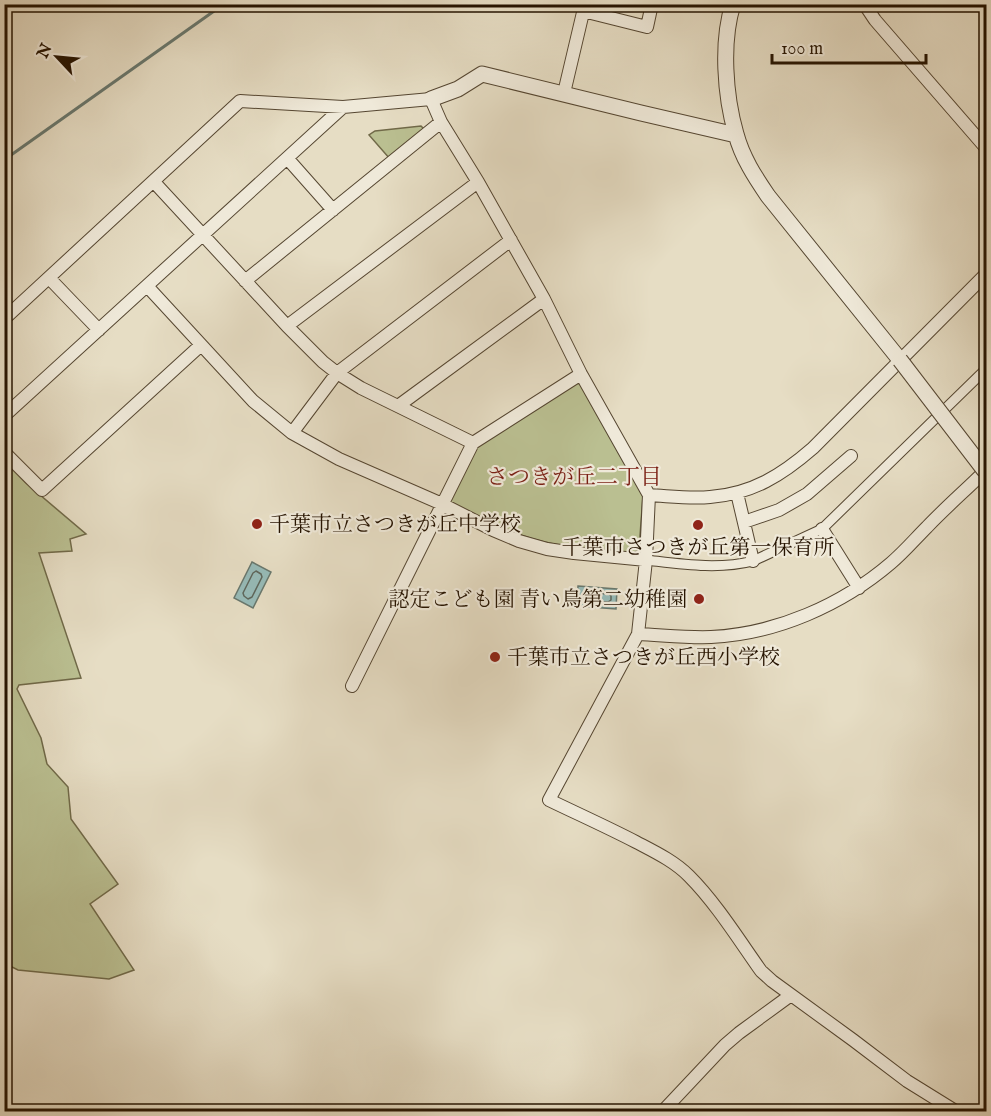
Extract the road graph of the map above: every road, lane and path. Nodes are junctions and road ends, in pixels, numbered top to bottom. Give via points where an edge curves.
1 (652, 4) edge
2 (733, 4) edge
3 (866, 4) edge
4 (584, 8) edge
5 (564, 93) junction
6 (431, 99) junction
7 (343, 107) junction
8 (441, 122) junction
9 (736, 135) junction
10 (987, 148) edge
11 (287, 158) junction
12 (154, 182) junction
13 (478, 182) junction
14 (333, 210) junction
15 (202, 236) junction
16 (511, 240) junction
17 (987, 274) edge
18 (49, 278) junction
19 (245, 281) junction
20 (147, 286) junction
21 (544, 298) junction
22 (4, 319) edge
23 (287, 326) junction
24 (99, 330) junction
25 (201, 345) junction
26 (900, 360) junction
27 (987, 369) edge
28 (337, 373) junction
29 (581, 374) junction
30 (398, 406) junction
31 (4, 416) edge
32 (292, 433) junction
33 (473, 442) junction
34 (4, 452) edge
35 (851, 456) dead end
36 (986, 471) edge
37 (737, 493) junction
38 (649, 495) junction
39 (442, 504) junction
40 (744, 522) junction
41 (822, 529) junction
42 (646, 560) junction
43 (753, 561) junction
44 (859, 588) junction
45 (638, 634) junction
46 (352, 686) dead end
47 (791, 994) junction
48 (662, 1112) edge
49 (957, 1112) edge

1 - 4 street via 646,27
2 - 9 street via 725,66
3 - 10 street via 875,20
4 - 5 street
5 - 6 street via 482,74
5 - 9 street
6 - 7 street
6 - 8 street
7 - 11 street
7 - 12 street via 240,101
8 - 13 street
8 - 14 street
9 - 26 street via 768,196
11 - 14 street
11 - 15 street
12 - 15 street
12 - 18 street
13 - 16 street
13 - 23 street
14 - 19 street
15 - 19 street
15 - 20 street
16 - 21 street
16 - 28 street
17 - 26 street
18 - 22 street
18 - 24 street
19 - 23 street
20 - 24 street
20 - 25 street
21 - 29 street
21 - 30 street
23 - 28 street
24 - 31 street
25 - 32 street via 253,401
25 - 34 street via 42,490
26 - 36 street, bridge
26 - 37 street via 797,461 782,473
27 - 41 street
28 - 30 street
28 - 32 street
29 - 33 street
29 - 38 street
30 - 33 street
32 - 39 street via 339,459
33 - 39 street
35 - 40 street via 807,494 779,510
36 - 44 street via 893,562
37 - 38 street via 708,498
37 - 40 street
38 - 42 street
39 - 42 street via 529,544
39 - 46 street
40 - 43 street
41 - 43 street
41 - 44 street
42 - 43 street via 699,566
42 - 45 street
44 - 45 street via 814,612 760,630 711,637
45 - 47 street via 549,800 665,858 683,871 703,891 761,971
47 - 48 street via 738,1033
47 - 49 street via 907,1081

